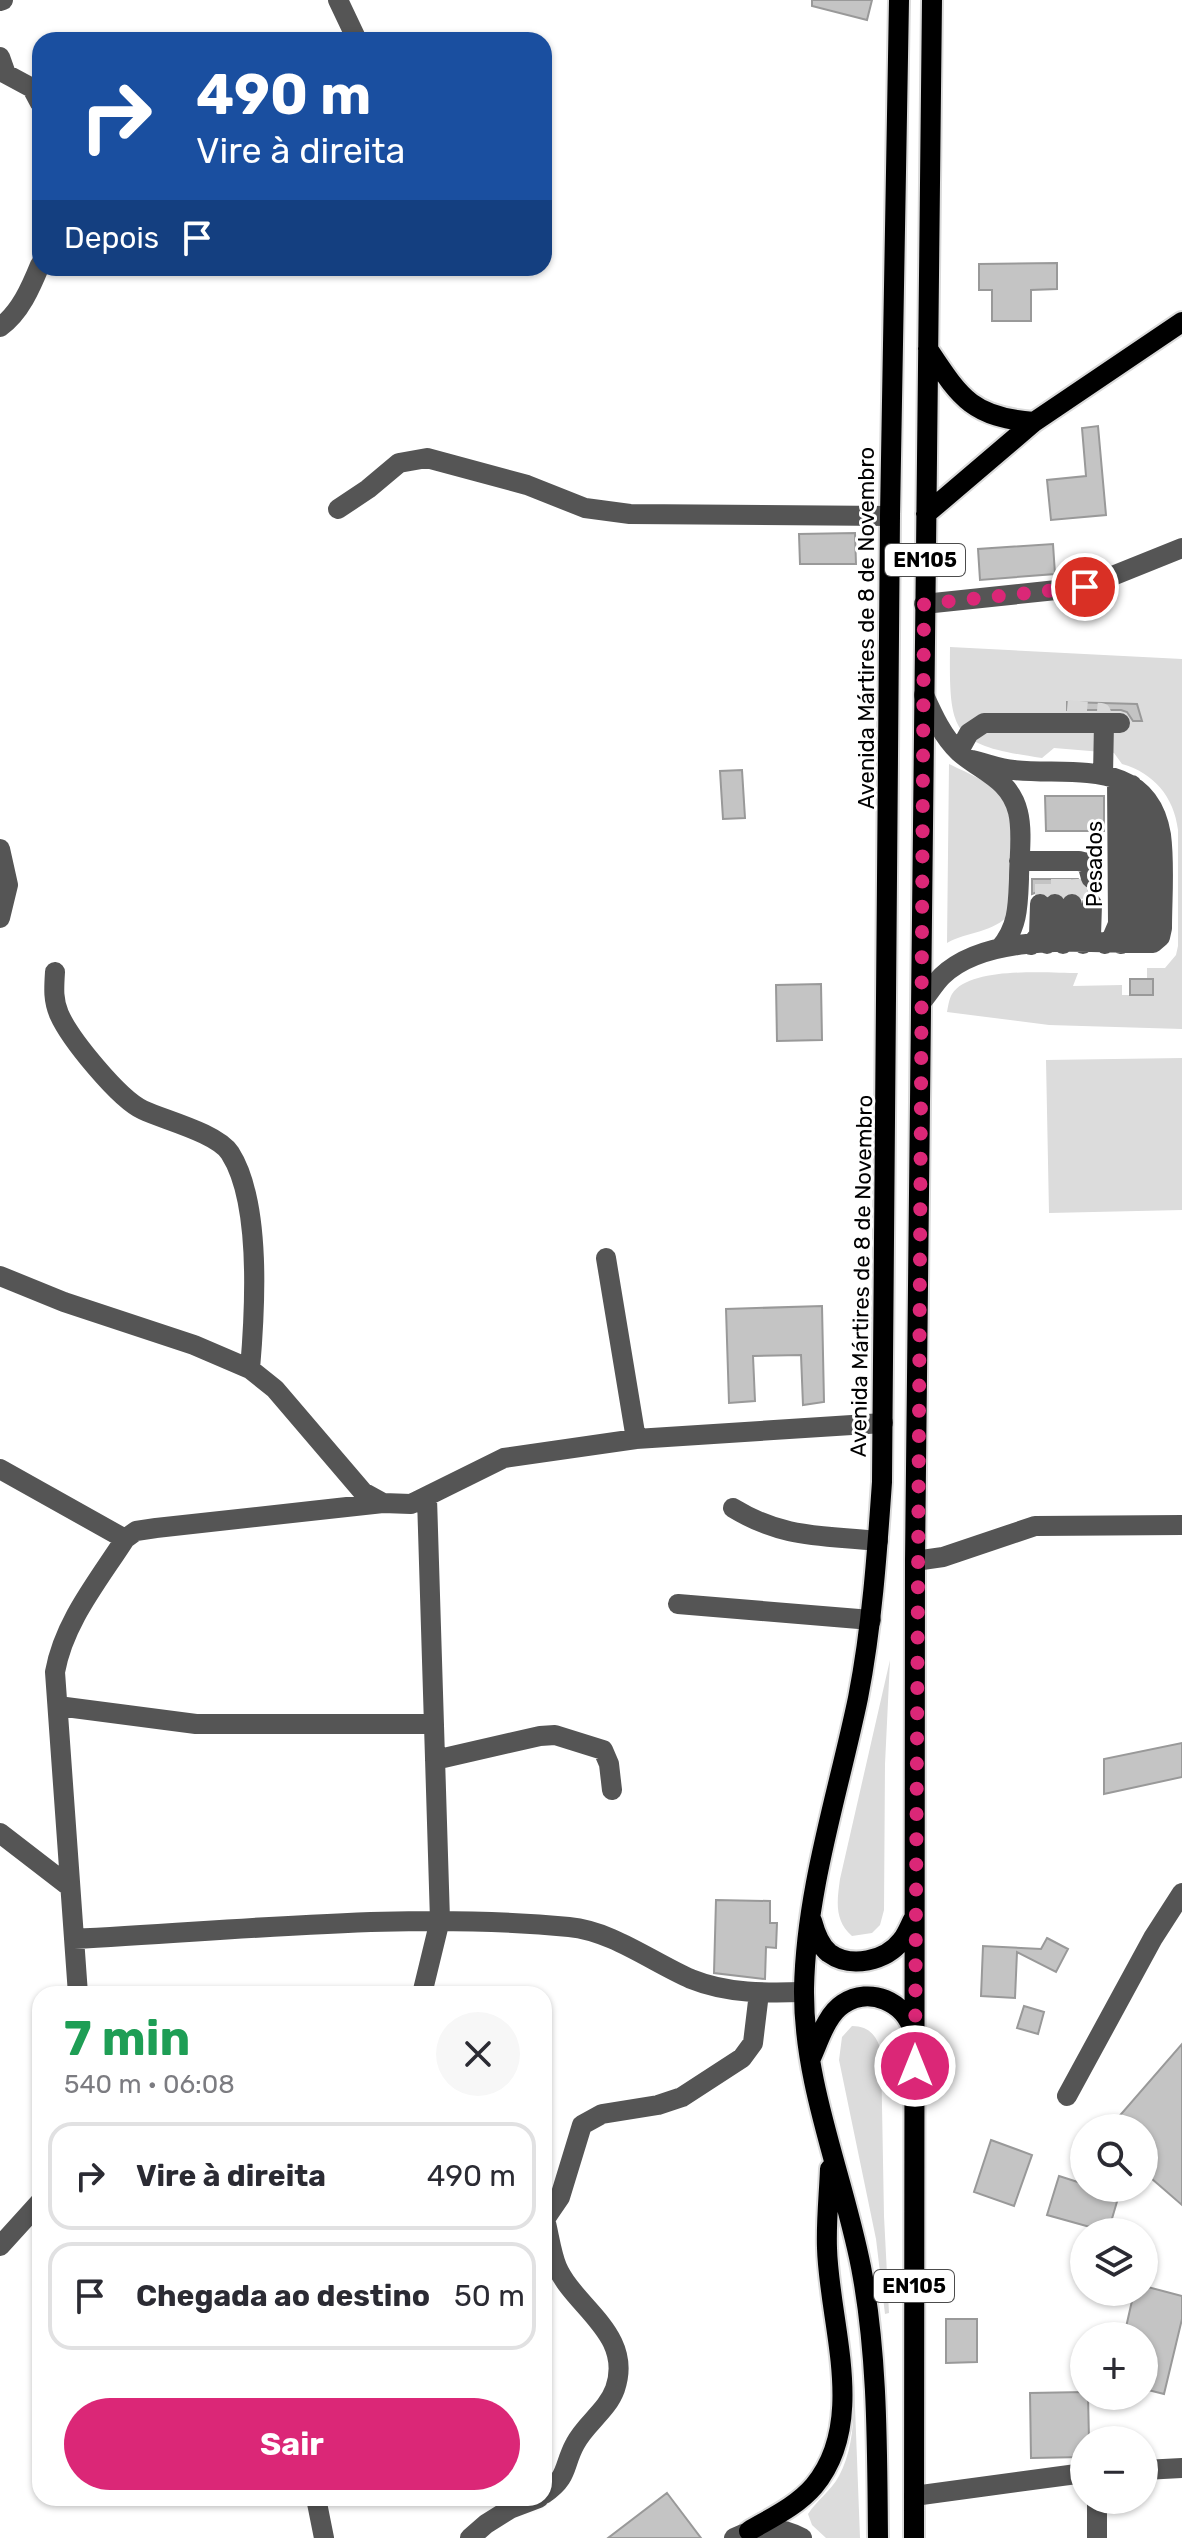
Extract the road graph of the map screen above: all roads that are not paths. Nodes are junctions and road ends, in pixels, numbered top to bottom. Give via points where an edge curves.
1 (338, 0) edge
2 (899, 0) edge
3 (932, 0) edge
4 (353, 32) edge
5 (0, 57) edge
6 (32, 88) edge
7 (36, 276) edge
8 (1182, 322) edge
9 (0, 327) edge
10 (928, 349) junction
11 (1034, 422) junction
12 (338, 509) dead end
13 (926, 514) junction
14 (890, 516) junction
15 (1182, 548) edge
16 (924, 604) junction
17 (923, 694) junction
18 (1067, 710) tunnel mouth
19 (1036, 722) junction
20 (965, 756) junction
21 (1125, 784) junction
22 (0, 849) edge
23 (0, 918) edge
24 (1058, 944) junction
25 (1121, 944) junction
26 (1000, 948) junction
27 (55, 972) dead end
28 (923, 1000) junction
29 (606, 1258) dead end
30 (0, 1276) edge
31 (250, 1369) junction
32 (883, 1423) junction
33 (636, 1439) junction
34 (0, 1469) edge
35 (427, 1498) junction
36 (383, 1503) junction
37 (733, 1508) dead end
38 (1182, 1525) edge
39 (125, 1539) junction
40 (878, 1541) junction
41 (915, 1561) junction
42 (678, 1604) dead end
43 (871, 1620) junction
44 (58, 1706) junction
45 (434, 1724) junction
46 (435, 1760) junction
47 (612, 1790) dead end
48 (0, 1833) edge
49 (70, 1887) junction
50 (1182, 1893) edge
51 (811, 1917) junction
52 (914, 1918) junction
53 (440, 1920) junction
54 (74, 1939) junction
55 (77, 1986) edge
56 (424, 1986) edge
57 (804, 1992) junction
58 (759, 1993) junction
59 (915, 2035) junction
60 (811, 2060) junction
61 (1067, 2096) dead end
62 (830, 2149) junction
63 (552, 2208) edge
64 (32, 2211) edge
65 (0, 2246) edge
66 (552, 2249) edge
67 (1182, 2468) edge
68 (1158, 2469) edge
69 (1070, 2475) edge
70 (552, 2489) edge
71 (914, 2496) junction
72 (318, 2506) edge
73 (518, 2506) edge
74 (1097, 2514) edge
75 (741, 2535) edge
76 (324, 2538) edge
77 (470, 2538) edge
78 (802, 2538) edge
79 (878, 2538) edge
80 (914, 2538) edge
81 (1097, 2538) edge

1 - 4 street
2 - 14 main road, Avenida Mártires de 8 de Novembro / EN105
3 - 10 main road, EN105
5 - 6 street via 6,74
7 - 9 street
8 - 11 main road
10 - 11 main road via 959,395 989,415
10 - 13 main road, EN105
11 - 13 main road
12 - 14 street via 399,463 427,458 527,485 585,508 630,514
13 - 16 main road, EN105
14 - 32 main road, Avenida Mártires de 8 de Novembro / EN105
15 - 16 street via 1085,587
16 - 17 main road, EN105
17 - 20 street via 937,723
17 - 28 main road, EN105
18 - 19 street via 1048,712
19 - 20 street via 984,723 969,733
19 - 21 street via 1112,723
20 - 21 street via 1012,770
20 - 26 street via 1005,785 1019,815 1061,870 1018,914
21 - 25 street, Pesados via 1118,924 1112,938
21 - 25 street via 1148,925
22 - 23 street via 8,885
24 - 24 street via 1039,935 1066,904 1072,935
24 - 25 street
24 - 26 street
26 - 28 street via 951,970
27 - 31 street via 60,1016 131,1103 182,1123 232,1156 246,1191 253,1261
28 - 41 main road, EN105
29 - 33 street
30 - 31 street
31 - 36 street via 275,1389 363,1492
32 - 33 street
32 - 40 main road, Avenida Mártires de 8 de Novembro / EN105
33 - 35 street via 504,1458
34 - 39 street
35 - 36 street via 411,1504
35 - 45 street
36 - 39 street via 156,1528
37 - 40 street via 790,1533
38 - 41 street via 1035,1526
39 - 44 street via 60,1646 55,1672
40 - 43 main road, Avenida Mártires de 8 de Novembro / EN105
41 - 52 main road, EN105
42 - 43 street
43 - 51 main road, Avenida Mártires de 8 de Novembro / EN105
44 - 45 street via 196,1724
44 - 49 street
45 - 46 street
46 - 47 street via 555,1735 603,1750
46 - 53 street
48 - 49 street
49 - 54 street
50 - 61 street
51 - 52 main road via 827,1952 858,1962 891,1950
51 - 57 main road, Avenida Mártires de 8 de Novembro / EN105
52 - 59 main road, EN105
53 - 54 street
53 - 56 street
53 - 58 street via 573,1927 717,1988
54 - 55 street
57 - 58 street
57 - 60 main road, Avenida Mártires de 8 de Novembro / EN105
58 - 63 street via 753,2043 742,2058 682,2097 602,2114 582,2125
59 - 60 main road via 910,2018 898,2005 872,1997 858,1999 832,2014
59 - 71 main road, EN105
60 - 62 main road, Avenida Mártires de 8 de Novembro / EN105
62 - 75 main road via 827,2249 842,2417 827,2465 814,2486 799,2501
62 - 79 main road, Avenida Mártires de 8 de Novembro / EN105 via 848,2209 870,2324
64 - 65 street
66 - 70 street via 557,2267 609,2332 617,2362 615,2388 575,2443 568,2468
67 - 68 street
69 - 71 street
71 - 80 main road, EN105
72 - 76 street
73 - 77 street
74 - 81 street
75 - 78 street via 774,2529

